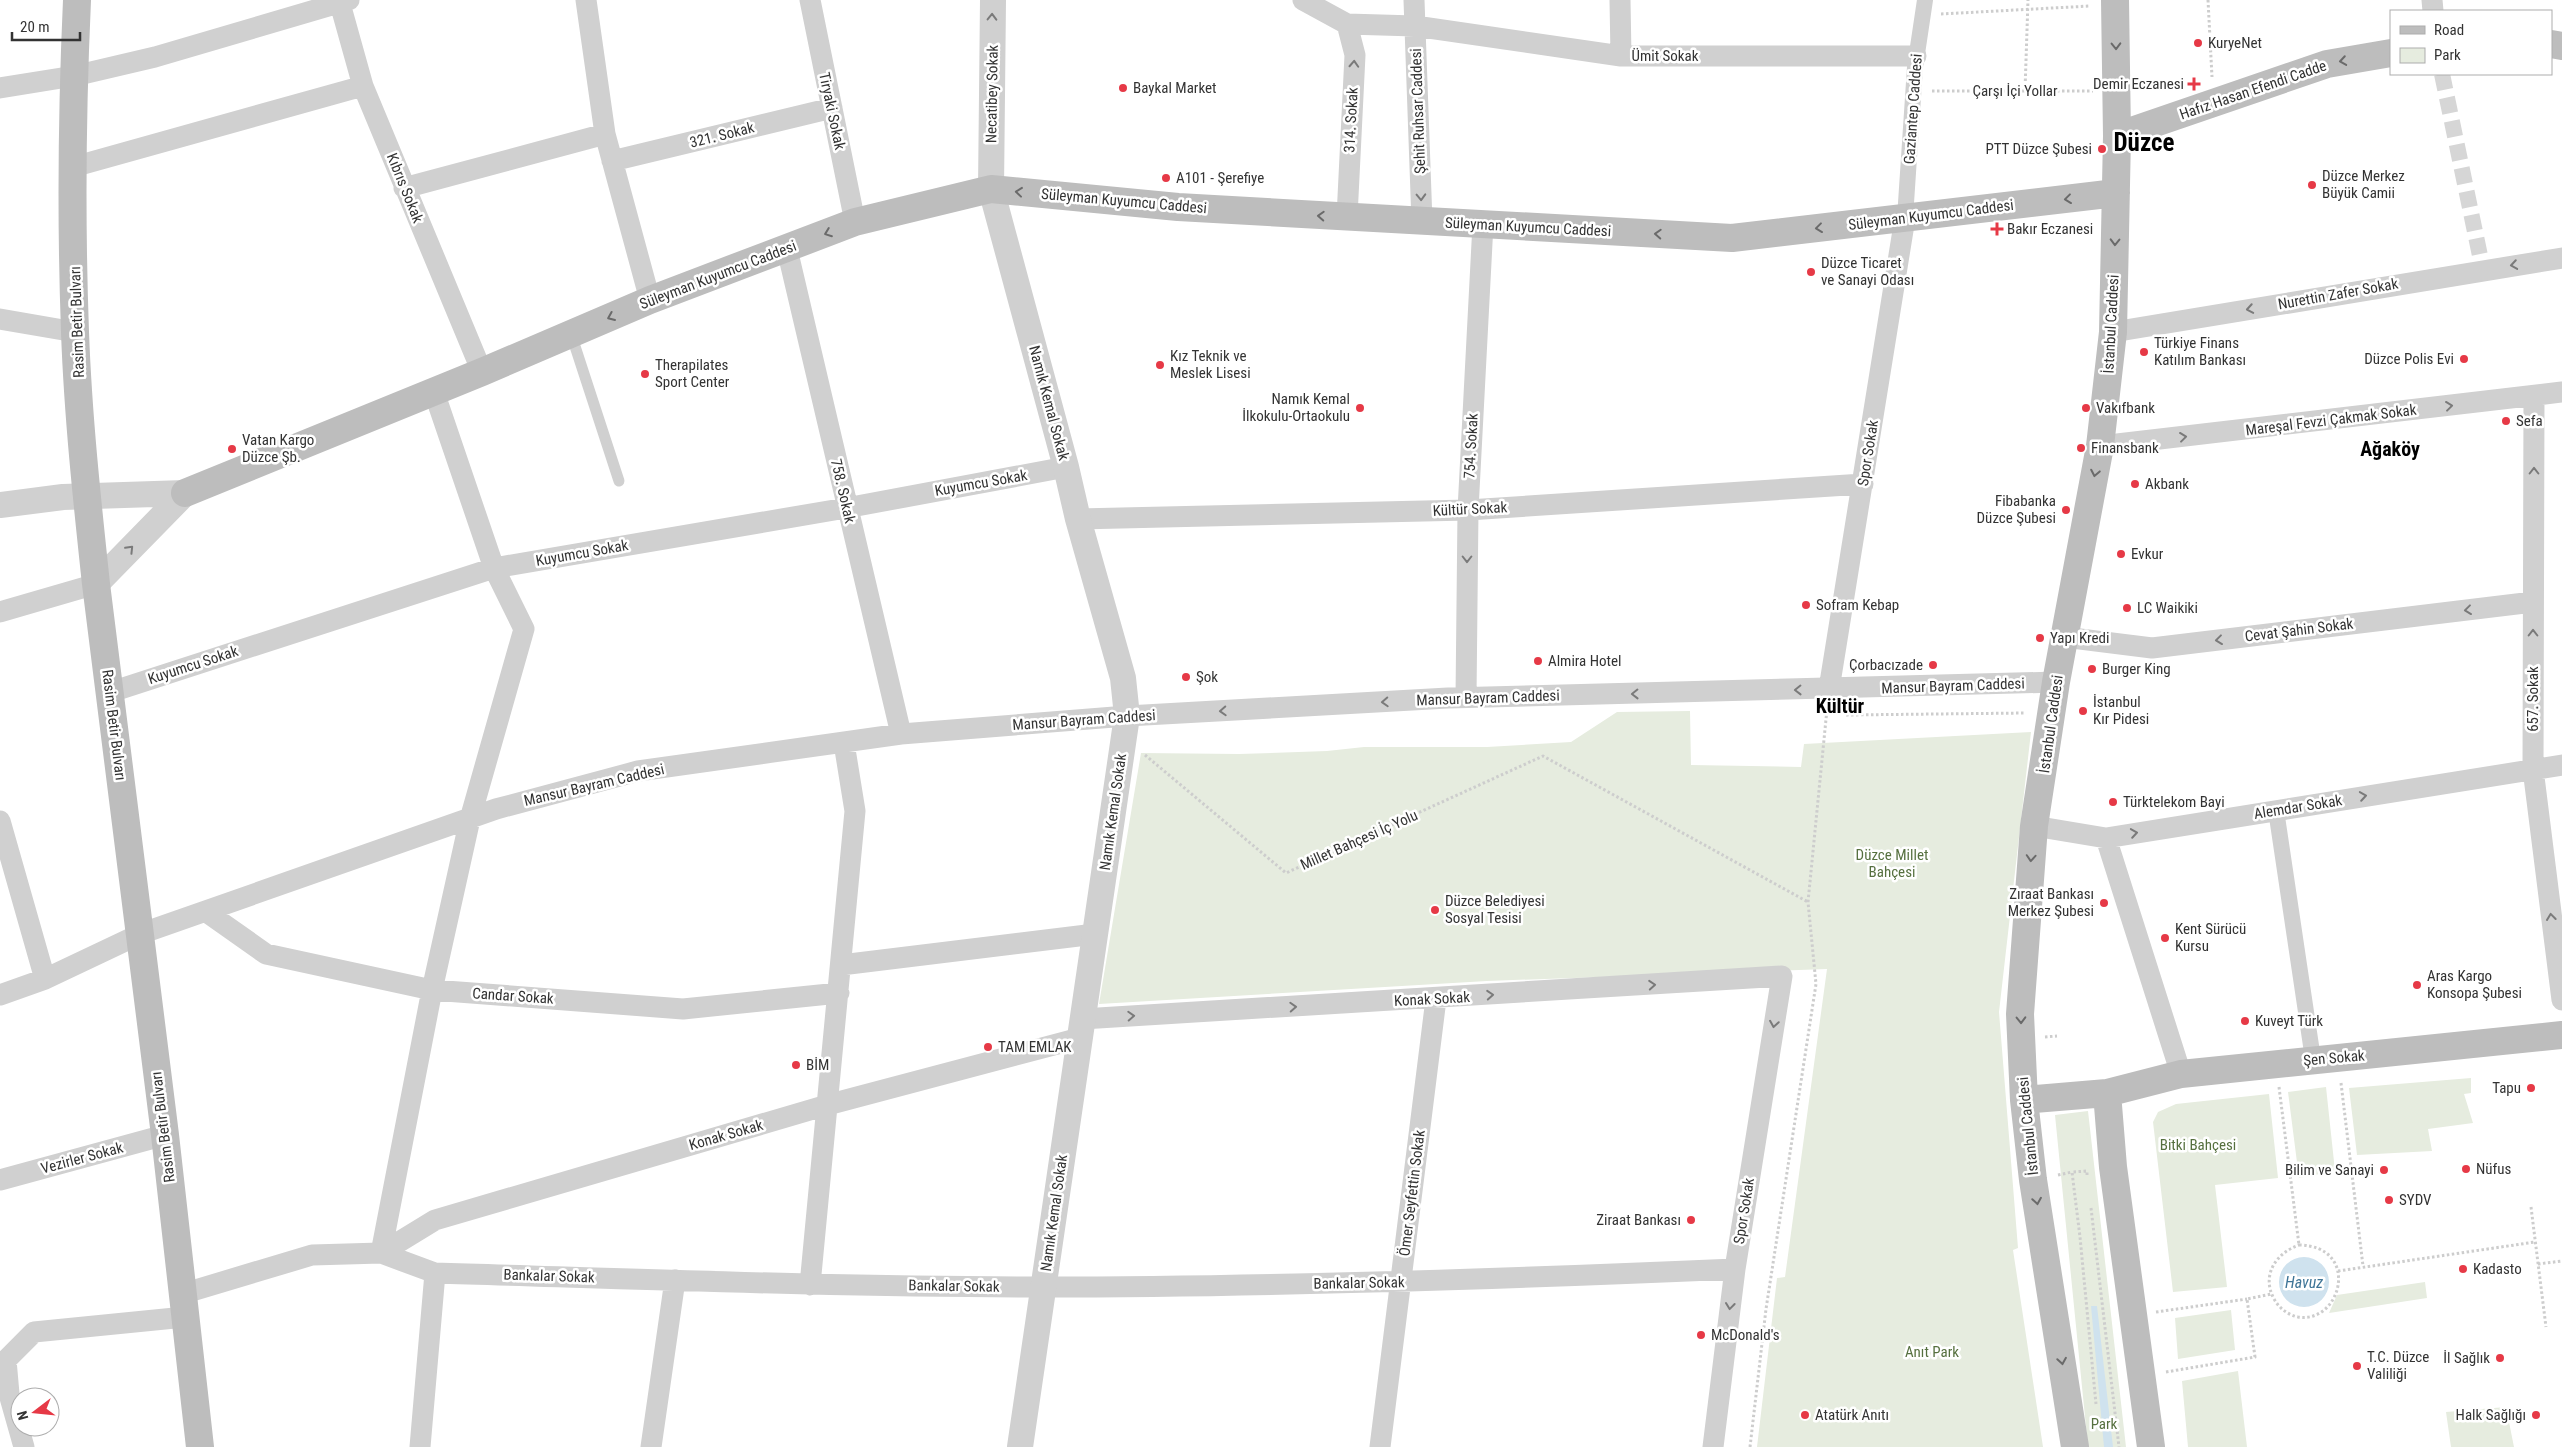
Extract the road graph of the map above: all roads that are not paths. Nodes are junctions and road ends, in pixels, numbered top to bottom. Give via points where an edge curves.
1 (77, 0) edge
2 (586, 0) edge
3 (810, 0) edge
4 (992, 0) edge
5 (1303, 0) edge
6 (1414, 0) edge
7 (1620, 0) edge
8 (343, 1) edge
9 (2116, 2) edge
10 (1924, 8) edge
11 (1348, 24) junction
12 (1415, 26) junction
13 (2390, 53) edge
14 (1620, 56) junction
15 (1916, 56) junction
16 (74, 76) junction
17 (364, 86) junction
18 (0, 88) edge
19 (832, 108) junction
20 (605, 134) junction
21 (2117, 136) junction
22 (612, 161) junction
23 (73, 167) junction
24 (404, 188) junction
25 (991, 189) junction
26 (2116, 193) junction
27 (1347, 218) junction
28 (1905, 218) junction
29 (855, 222) junction
30 (1422, 222) junction
31 (1483, 224) junction
32 (787, 249) junction
33 (2562, 258) edge
34 (650, 300) junction
35 (0, 320) edge
36 (75, 332) junction
37 (2113, 332) junction
38 (571, 334) junction
39 (482, 372) junction
40 (434, 392) junction
41 (2562, 392) edge
42 (2534, 396) junction
43 (2100, 446) junction
44 (1066, 467) junction
45 (619, 481) dead end
46 (1863, 484) junction
47 (185, 493) junction
48 (87, 496) junction
49 (0, 505) edge
50 (846, 508) junction
51 (1468, 510) junction
52 (1078, 519) junction
53 (494, 568) junction
54 (96, 584) junction
55 (2533, 602) junction
56 (0, 612) edge
57 (2064, 637) junction
58 (2056, 682) junction
59 (1829, 689) junction
60 (111, 692) junction
61 (1466, 697) junction
62 (1125, 727) junction
63 (900, 734) junction
64 (844, 743) junction
65 (2562, 764) edge
66 (2533, 769) junction
67 (2276, 810) junction
68 (470, 819) junction
69 (0, 821) edge
70 (2034, 826) junction
71 (2106, 838) junction
72 (205, 911) junction
73 (140, 934) junction
74 (1095, 934) junction
75 (842, 966) junction
76 (1782, 976) joint
77 (45, 979) junction
78 (432, 990) junction
79 (838, 993) junction
80 (0, 994) edge
81 (1436, 999) junction
82 (2562, 1000) edge
83 (1081, 1028) junction
84 (2562, 1035) edge
85 (2325, 1058) junction
86 (2181, 1074) junction
87 (2107, 1093) junction
88 (2024, 1100) junction
89 (827, 1105) junction
90 (165, 1135) junction
91 (0, 1180) edge
92 (381, 1253) junction
93 (1735, 1269) junction
94 (435, 1273) junction
95 (675, 1280) junction
96 (1400, 1283) junction
97 (810, 1284) junction
98 (1043, 1287) junction
99 (183, 1306) junction
100 (5, 1397) edge
101 (24, 1447) edge
102 (200, 1447) edge
103 (420, 1447) edge
104 (651, 1447) edge
105 (1020, 1447) edge
106 (1380, 1447) edge
107 (1713, 1447) edge
108 (2075, 1447) edge
109 (2151, 1447) edge

1 - 16 main road, Rasim Betir Bulvarı
2 - 20 street
3 - 19 street, Tiryaki Sokak
25 -> 4 street, Necatibey Sokak
5 - 11 street
6 - 12 street, Şehit Ruhsar Caddesi
7 - 14 street
8 - 16 street via 155,58
8 - 17 street, Kıbrıs Sokak
9 -> 21 main road, İstanbul Caddesi
10 - 15 street, Gaziantep Caddesi
11 - 12 street, Ümit Sokak
27 -> 11 street, 314. Sokak via 1354,55
12 - 14 street, Ümit Sokak
12 -> 30 street, Şehit Ruhsar Caddesi
13 -> 21 main road, Hafız Hasan Efendi Cadde via 2327,64
14 - 15 street, Ümit Sokak
15 - 28 street, Gaziantep Caddesi
16 - 18 street
16 - 23 main road, Rasim Betir Bulvarı
17 - 23 street
17 - 24 street, Kıbrıs Sokak
19 - 22 street, 321. Sokak
19 - 29 street, Tiryaki Sokak
20 - 22 street
20 - 24 street
21 - 26 main road, İstanbul Caddesi
22 - 34 street
23 - 36 main road, Rasim Betir Bulvarı
24 - 39 street, Kıbrıs Sokak
27 -> 25 main road, Süleyman Kuyumcu Caddesi via 1178,208
25 - 29 main road, Süleyman Kuyumcu Caddesi
25 - 44 street, Namık Kemal Sokak
26 -> 28 main road, Süleyman Kuyumcu Caddesi
26 -> 37 main road, İstanbul Caddesi
27 - 30 main road, Süleyman Kuyumcu Caddesi
28 -> 31 main road, Süleyman Kuyumcu Caddesi via 1732,238
28 - 46 street, Spor Sokak
29 -> 32 main road, Süleyman Kuyumcu Caddesi
30 - 31 main road, Süleyman Kuyumcu Caddesi
31 - 51 street, 754. Sokak
32 - 34 main road, Süleyman Kuyumcu Caddesi
32 - 50 street, 758. Sokak
33 -> 37 street, Nurettin Zafer Sokak
34 -> 38 main road, Süleyman Kuyumcu Caddesi
35 - 36 street
36 - 48 main road, Rasim Betir Bulvarı
37 - 43 main road, İstanbul Caddesi
38 - 39 main road, Süleyman Kuyumcu Caddesi
38 - 45 lane
39 - 40 main road, Süleyman Kuyumcu Caddesi
40 - 47 main road, Süleyman Kuyumcu Caddesi
40 - 53 street
41 - 42 street, Mareşal Fevzi Çakmak Sokak
43 -> 42 street, Mareşal Fevzi Çakmak Sokak
55 -> 42 street, 657. Sokak
43 -> 57 main road, İstanbul Caddesi
44 - 50 street, Kuyumcu Sokak
44 - 52 street, Namık Kemal Sokak
46 - 51 street, Kültür Sokak
46 - 59 street, Spor Sokak
47 - 48 street
54 -> 47 street
48 - 49 street
48 - 54 main road, Rasim Betir Bulvarı
50 - 53 street, Kuyumcu Sokak
50 - 63 street, 758. Sokak
51 - 52 street, Kültür Sokak
51 -> 61 street, 754. Sokak
52 - 62 street, Namık Kemal Sokak via 1123,678
53 - 60 street, Kuyumcu Sokak
53 - 68 street via 524,629
54 - 56 street
54 - 60 main road, Rasim Betir Bulvarı
55 -> 57 street, Cevat Şahin Sokak via 2152,648
66 -> 55 street, 657. Sokak
57 - 58 main road, İstanbul Caddesi
58 - 59 street, Mansur Bayram Caddesi
58 - 70 main road, İstanbul Caddesi
59 -> 61 street, Mansur Bayram Caddesi
60 - 73 main road, Rasim Betir Bulvarı
61 -> 62 street, Mansur Bayram Caddesi
62 - 63 street, Mansur Bayram Caddesi
62 - 74 street, Namık Kemal Sokak
63 - 64 street, Mansur Bayram Caddesi
64 - 68 street, Mansur Bayram Caddesi via 638,771
64 - 75 street via 855,811
65 - 66 street, Alemdar Sokak
67 -> 66 street, Alemdar Sokak
82 -> 66 street, 657. Sokak
71 -> 67 street, Alemdar Sokak
67 - 85 street
68 - 72 street, Mansur Bayram Caddesi
68 - 78 street
69 - 77 street
70 - 71 street, Alemdar Sokak
70 -> 88 main road, İstanbul Caddesi via 2020,1014
71 - 86 street
72 - 73 street, Mansur Bayram Caddesi
72 - 78 street, Candar Sokak via 266,954
73 - 77 street, Mansur Bayram Caddesi
73 - 90 main road, Rasim Betir Bulvarı
74 - 75 street
74 - 83 street, Namık Kemal Sokak
75 - 79 street
81 -> 76 street, Konak Sokak
76 -> 93 street, Spor Sokak
77 - 80 street, Mansur Bayram Caddesi
78 - 79 street, Candar Sokak via 683,1009
78 - 92 street
79 - 89 street
83 -> 81 street, Konak Sokak
81 - 96 street, Ömer Seyfettin Sokak
83 - 89 street, Konak Sokak
83 - 98 street, Namık Kemal Sokak
84 - 85 main road, Şen Sokak
85 - 86 main road, Şen Sokak
86 - 87 main road, Şen Sokak
87 - 88 main road, Şen Sokak
87 - 109 main road via 2113,1167
88 -> 108 main road, İstanbul Caddesi
89 - 92 street, Konak Sokak via 436,1220
89 - 97 street
90 - 91 street, Vezirler Sokak
90 - 99 main road, Rasim Betir Bulvarı
92 - 94 street, Bankalar Sokak
92 - 99 street, Bankalar Sokak via 312,1255
93 - 96 street, Bankalar Sokak
93 -> 107 street, Spor Sokak
94 - 95 street, Bankalar Sokak
94 - 103 street
95 - 97 street, Bankalar Sokak
95 - 104 street
96 - 98 street, Bankalar Sokak
96 - 106 street, Ömer Seyfettin Sokak
97 - 98 street, Bankalar Sokak
98 - 105 street, Namık Kemal Sokak
99 - 100 street, Bankalar Sokak via 34,1332 6,1360
99 - 102 main road, Rasim Betir Bulvarı
100 - 101 street

